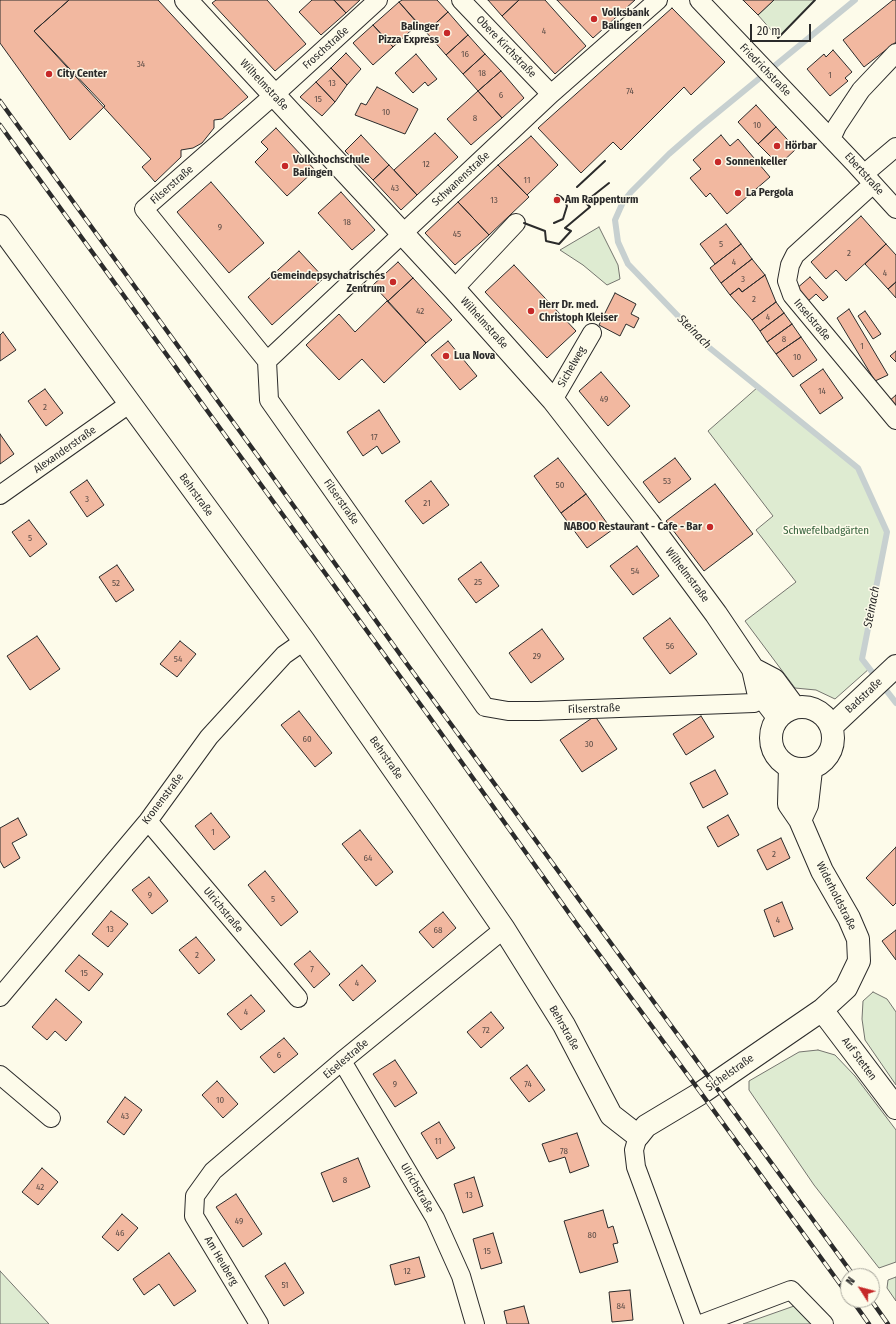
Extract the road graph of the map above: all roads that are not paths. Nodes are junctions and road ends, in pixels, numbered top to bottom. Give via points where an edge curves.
1 (186, 0) edge
2 (378, 0) edge
3 (461, 0) edge
4 (658, 0) edge
5 (699, 0) edge
6 (896, 53) edge
7 (551, 94) junction
8 (274, 95) junction
9 (831, 140) junction
10 (896, 147) edge
11 (868, 179) junction
12 (896, 210) edge
13 (516, 223) dead end
14 (0, 226) edge
15 (402, 234) junction
16 (454, 289) junction
17 (592, 333) dead end
18 (267, 361) junction
19 (552, 400) junction
20 (130, 404) junction
21 (896, 420) edge
22 (0, 496) edge
23 (304, 641) junction
24 (896, 666) edge
25 (753, 669) junction
26 (764, 698) junction
27 (786, 712) junction
28 (832, 726) junction
29 (801, 769) junction
30 (148, 821) junction
31 (504, 929) junction
32 (0, 997) edge
33 (298, 998) dead end
34 (822, 1010) junction
35 (342, 1061) junction
36 (0, 1075) edge
37 (896, 1108) edge
38 (51, 1118) dead end
39 (638, 1136) junction
40 (195, 1196) joint
41 (259, 1324) edge
42 (475, 1324) edge
43 (694, 1324) edge
44 (701, 1324) edge
45 (824, 1324) edge

1 - 8 street, Wilhelmstraße
2 - 8 street, Froschstraße
3 - 7 street, Obere Kirchstraße
4 - 7 street, Schwanenstraße
5 - 9 street, Friedrichstraße
6 - 9 street via 861,90 837,126
7 - 15 street, Schwanenstraße
8 - 15 street, Wilhelmstraße
8 - 18 street, Filserstraße via 144,209
9 - 11 street, Ebertstraße
10 - 11 street, Inselstraße
11 - 12 street, Ebertstraße
11 - 21 street, Inselstraße via 795,255 787,281 792,295
13 - 16 street
14 - 20 street, Behrstraße
15 - 16 street, Wilhelmstraße
15 - 18 street, Schwanenstraße
16 - 19 street, Wilhelmstraße
17 - 19 street, Sichelweg
18 - 26 street, Filserstraße via 269,400 485,707 508,711 553,711 754,703
19 - 25 street, Wilhelmstraße via 670,552
20 - 22 street, Alexanderstraße
20 - 23 street, Behrstraße
23 - 30 street, Kronenstraße via 284,655 209,737
23 - 31 street, Behrstraße
24 - 28 street, Badstraße
25 - 26 street, Wilhelmstraße via 758,691
25 - 27 street, Wilhelmstraße via 774,680
26 - 27 street, Wilhelmstraße
27 - 28 street via 811,708 824,714
27 - 29 street via 774,724 770,738 773,752 782,763
28 - 29 street via 834,740 830,754 821,764
29 - 34 street, Widerholdstraße via 807,805 800,820 822,871 858,939 859,961 846,988
30 - 32 street, Kronenstraße
30 - 33 street, Ulrichstraße
31 - 35 street, Eiselestraße
31 - 39 street, Behrstraße via 564,1024 611,1115
34 - 37 street, Auf Stetten
34 - 39 street, Sichelstraße via 702,1092 646,1126
35 - 40 street, Eiselestraße via 213,1171
35 - 42 street, Ulrichstraße via 435,1218 461,1276
36 - 38 street
39 - 43 street via 634,1150 636,1167
40 - 41 street, Am Heuberg via 194,1216
44 - 45 street via 791,1290

